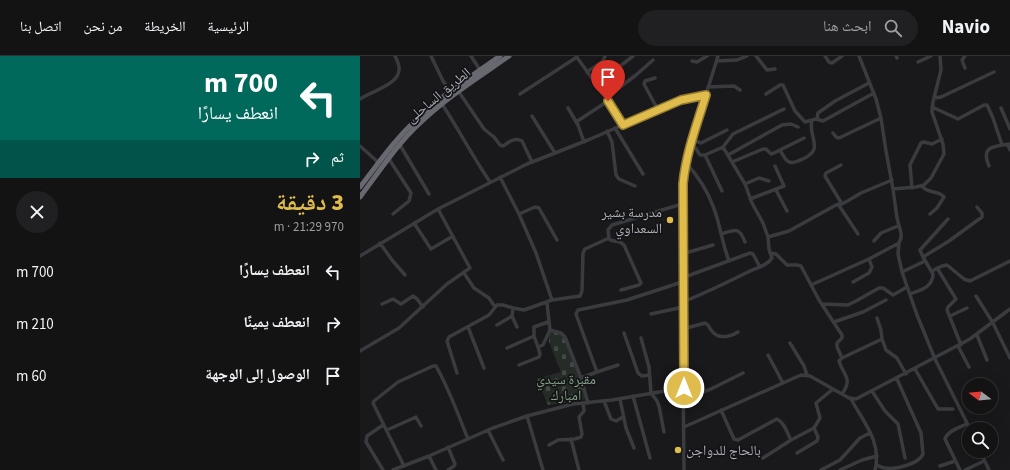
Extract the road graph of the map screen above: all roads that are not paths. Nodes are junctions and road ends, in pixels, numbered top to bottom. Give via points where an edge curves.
1 (395, 56) edge
2 (431, 56) edge
3 (471, 56) edge
4 (498, 56) edge
5 (509, 56) edge
6 (577, 56) edge
7 (606, 56) edge
8 (633, 56) edge
9 (707, 56) edge
10 (718, 56) edge
11 (747, 56) edge
12 (756, 56) edge
13 (825, 56) edge
14 (842, 56) edge
15 (859, 56) edge
16 (931, 56) edge
17 (940, 56) edge
18 (965, 56) edge
19 (739, 58) edge
20 (653, 60) dead end
21 (692, 61) dead end
22 (717, 61) junction
23 (918, 62) dead end
24 (965, 68) dead end
25 (775, 69) dead end
26 (480, 70) junction
27 (587, 72) junction
28 (994, 72) dead end
29 (654, 78) dead end
30 (869, 83) junction
31 (597, 84) junction
32 (708, 87) junction
33 (740, 90) dead end
34 (450, 92) junction
35 (459, 92) junction
36 (874, 93) junction
37 (520, 94) dead end
38 (766, 94) dead end
39 (706, 95) junction
40 (934, 98) junction
41 (360, 99) edge
42 (607, 100) junction
43 (442, 104) junction
44 (932, 107) junction
45 (568, 108) dead end
46 (1001, 108) dead end
47 (784, 109) dead end
48 (658, 110) junction
49 (532, 116) dead end
50 (881, 118) junction
51 (817, 119) junction
52 (812, 120) junction
53 (576, 122) junction
54 (623, 125) junction
55 (798, 127) dead end
56 (615, 128) junction
57 (1010, 129) edge
58 (728, 130) dead end
59 (607, 131) junction
60 (833, 133) dead end
61 (804, 138) dead end
62 (942, 140) junction
63 (584, 142) junction
64 (692, 142) junction
65 (400, 145) junction
66 (1002, 145) junction
67 (1009, 145) edge
68 (360, 146) edge
69 (723, 147) junction
70 (780, 150) junction
71 (1010, 150) edge
72 (555, 153) junction
73 (728, 155) junction
74 (705, 156) junction
75 (389, 159) junction
76 (532, 162) junction
77 (732, 162) junction
78 (379, 163) junction
79 (686, 163) junction
80 (841, 165) dead end
81 (775, 166) dead end
82 (989, 166) dead end
83 (643, 174) dead end
84 (500, 177) junction
85 (892, 180) junction
86 (769, 181) dead end
87 (490, 182) junction
88 (745, 184) junction
89 (635, 186) dead end
90 (922, 186) junction
91 (360, 187) edge
92 (912, 188) junction
93 (893, 189) junction
94 (776, 190) junction
95 (722, 191) dead end
96 (429, 194) dead end
97 (360, 197) edge
98 (750, 199) junction
99 (682, 204) junction
100 (840, 204) junction
101 (977, 207) dead end
102 (438, 209) junction
103 (787, 211) dead end
104 (393, 214) dead end
105 (519, 214) junction
106 (930, 214) dead end
107 (948, 219) dead end
108 (414, 223) junction
109 (898, 226) junction
110 (721, 234) junction
111 (858, 234) dead end
112 (453, 236) junction
113 (609, 238) junction
114 (768, 238) junction
115 (556, 240) dead end
116 (874, 240) dead end
117 (745, 242) dead end
118 (380, 243) junction
119 (899, 243) junction
120 (713, 245) dead end
121 (770, 253) junction
122 (682, 254) junction
123 (360, 255) edge
124 (922, 257) junction
125 (869, 259) junction
126 (729, 261) junction
127 (925, 261) junction
128 (1010, 261) edge
129 (760, 267) junction
130 (937, 268) junction
131 (932, 271) junction
132 (464, 272) junction
133 (902, 272) junction
134 (405, 275) dead end
135 (682, 280) junction
136 (853, 282) dead end
137 (811, 285) junction
138 (907, 287) junction
139 (621, 290) dead end
140 (910, 294) junction
141 (976, 296) dead end
142 (552, 300) junction
143 (886, 300) dead end
144 (683, 302) junction
145 (547, 303) junction
146 (382, 304) dead end
147 (822, 304) junction
148 (423, 307) junction
149 (495, 307) junction
150 (683, 307) junction
151 (513, 308) junction
152 (967, 308) dead end
153 (1010, 309) edge
154 (651, 314) dead end
155 (512, 316) junction
156 (950, 316) junction
157 (877, 318) dead end
158 (548, 322) junction
159 (834, 322) junction
160 (993, 323) junction
161 (497, 325) dead end
162 (468, 327) junction
163 (516, 327) dead end
164 (683, 329) junction
165 (550, 330) junction
166 (738, 332) dead end
167 (624, 333) dead end
168 (977, 335) junction
169 (534, 336) junction
170 (641, 338) dead end
171 (882, 339) junction
172 (790, 343) dead end
173 (959, 346) junction
174 (538, 347) junction
175 (507, 348) dead end
176 (360, 351) edge
177 (768, 355) dead end
178 (842, 358) junction
179 (1010, 358) edge
180 (935, 359) junction
181 (987, 360) dead end
182 (519, 365) dead end
183 (618, 365) dead end
184 (969, 367) dead end
185 (484, 368) dead end
186 (915, 369) junction
187 (597, 372) junction
188 (457, 373) dead end
189 (743, 373) dead end
190 (906, 374) junction
191 (649, 375) junction
192 (807, 375) junction
193 (582, 378) junction
194 (897, 379) junction
195 (783, 383) junction
196 (684, 388) junction
197 (833, 389) junction
198 (872, 391) junction
199 (651, 393) junction
200 (842, 394) junction
201 (633, 396) junction
202 (620, 398) junction
203 (684, 399) junction
204 (851, 399) junction
205 (604, 401) junction
206 (583, 403) junction
207 (588, 403) junction
208 (953, 409) dead end
209 (721, 410) junction
210 (527, 416) junction
211 (623, 417) junction
212 (966, 422) edge
213 (383, 425) junction
214 (421, 426) dead end
215 (684, 426) junction
216 (962, 426) edge
217 (814, 428) junction
218 (387, 430) junction
219 (488, 430) junction
220 (664, 432) dead end
221 (870, 433) junction
222 (468, 439) junction
223 (571, 439) junction
224 (791, 440) junction
225 (549, 446) dead end
226 (448, 447) junction
227 (634, 448) dead end
228 (797, 453) dead end
229 (429, 456) junction
230 (877, 456) junction
231 (650, 458) dead end
232 (763, 458) dead end
233 (905, 458) dead end
234 (983, 458) edge
235 (503, 460) dead end
236 (955, 461) junction
237 (984, 461) junction
238 (876, 465) junction
239 (404, 466) junction
240 (940, 466) dead end
241 (399, 469) edge
242 (383, 470) edge
243 (393, 470) edge
244 (436, 470) edge
245 (448, 470) edge
246 (542, 470) edge
247 (579, 470) edge
248 (684, 470) edge
249 (821, 470) edge
250 (842, 470) edge
251 (875, 470) edge
252 (960, 470) edge
253 (965, 470) edge
254 (989, 470) edge

1 - 41 street via 399,67 396,77 389,84
2 - 34 street
3 - 26 street
4 - 26 highway, الطريق الساحلى
5 - 35 highway, الطريق الساحلى
6 - 27 street
6 - 37 street
7 - 27 street
8 - 31 street
9 - 21 street via 697,62
10 - 22 street
11 - 19 street
12 - 25 street via 767,70
13 - 14 street via 832,63
15 - 30 street
16 - 23 street
17 - 40 street via 941,70
18 - 24 street via 962,60
19 - 22 street
20 - 42 street
22 - 32 street
26 - 34 highway, الطريق الساحلى
27 - 31 street
28 - 40 street
29 - 48 street via 645,81 644,84
30 - 36 street
30 - 51 street via 819,111
31 - 42 street
32 - 33 street via 734,86
32 - 39 street
34 - 78 highway, الطريق الساحلى via 416,119
35 - 43 highway, الطريق الساحلى
35 - 76 street via 480,124 500,145 515,140 522,141
36 - 50 street
36 - 51 street via 822,121
38 - 52 street via 783,85 795,112 805,122
39 - 48 street via 681,100
39 - 64 street
40 - 44 street
42 - 53 street
42 - 54 street
43 - 65 highway, الطريق الساحلى via 419,123
43 - 87 street
44 - 62 street
44 - 66 street via 958,119 984,105 987,106
45 - 53 street
46 - 57 street
47 - 69 street via 732,134
48 - 54 street
49 - 72 street
50 - 60 street via 839,138
50 - 85 street
51 - 52 street
52 - 70 street via 815,144 811,154 791,163 786,161
53 - 63 street
54 - 56 street
55 - 73 street via 792,124 783,125
56 - 59 street
56 - 83 street
58 - 64 street via 701,143
59 - 63 street
59 - 89 street via 612,142 616,175
61 - 70 street
62 - 90 street via 944,156 929,180
62 - 92 street via 932,144 921,143 910,165
63 - 72 street
64 - 74 street via 700,155
64 - 79 street
65 - 75 highway, الطريق الساحلى
65 - 96 street
66 - 67 street
66 - 82 street via 988,150 986,156
67 - 71 street
68 - 78 street
69 - 73 street
69 - 74 street
70 - 77 street via 772,154 763,149
72 - 76 street
73 - 77 street
74 - 95 street
75 - 97 highway, الطريق الساحلى
75 - 104 street via 411,193 409,201
76 - 84 street
77 - 88 street
78 - 91 highway, الطريق الساحلى
79 - 99 street
79 - 110 street via 707,192
80 - 100 street via 825,176
81 - 94 street via 784,185
84 - 87 street
84 - 105 street
85 - 93 street
85 - 100 street
86 - 88 street via 759,178
87 - 102 street
88 - 98 street
90 - 92 street
90 - 106 street via 927,191 941,194 944,198
92 - 93 street
93 - 109 street
94 - 98 street
94 - 103 street
98 - 114 street
99 - 113 street via 612,225 608,230
99 - 122 street
100 - 111 street
100 - 114 street via 789,231
101 - 124 street via 982,217
102 - 108 street
102 - 112 street
105 - 115 street via 535,207 539,208
105 - 142 street
107 - 124 street via 921,248
108 - 112 street via 431,249
108 - 118 street
109 - 116 street via 881,233
109 - 119 street via 901,238
110 - 117 street via 738,231
110 - 126 street
112 - 132 street via 470,267
113 - 139 street via 624,245 641,283
113 - 142 street via 584,250 580,296
114 - 121 street
118 - 123 street
118 - 134 street
119 - 125 street
119 - 133 street
120 - 122 street
121 - 129 street via 771,260
121 - 137 street via 776,254 787,265 801,266
122 - 135 street
124 - 127 street
125 - 136 street via 872,267 870,271
125 - 137 street
126 - 129 street via 750,252
126 - 135 street
127 - 131 street
127 - 133 street
128 - 130 street via 970,281 950,266
129 - 144 street
130 - 131 street
130 - 156 street via 956,299 948,306
131 - 140 street via 933,279 929,285
132 - 148 street
132 - 149 street via 474,288 489,298
133 - 138 street
135 - 144 street
135 - 187 street via 627,300 578,310 576,314
137 - 147 street
138 - 140 street
138 - 147 street via 893,295 879,288 848,305
140 - 180 street
141 - 160 street
142 - 145 street
143 - 159 street via 863,312
144 - 150 street
145 - 151 street via 524,310
145 - 158 street
146 - 148 street via 393,298 401,304 413,296
147 - 159 street
148 - 176 street via 399,328
149 - 151 street via 501,304
149 - 162 street via 489,315
150 - 154 street
150 - 164 street
151 - 155 street
152 - 156 street
153 - 160 street
155 - 161 street
155 - 163 street
156 - 173 street
157 - 171 street
158 - 165 street
158 - 169 street via 534,327
159 - 178 street via 842,337 836,345
160 - 168 street
160 - 179 street
162 - 185 street
162 - 188 street via 447,339
164 - 166 street via 705,323 720,336 728,337
164 - 196 street
165 - 174 street via 543,345
165 - 193 street via 565,337
167 - 191 street via 638,372 642,376
168 - 173 street
168 - 181 street
169 - 174 street
169 - 175 street
170 - 191 street
171 - 178 street
171 - 190 street via 886,350 897,358
172 - 192 street
173 - 180 street
173 - 184 street
174 - 182 street via 539,357
177 - 195 street
178 - 200 street via 839,361 848,382
180 - 186 street
180 - 212 street
183 - 187 street
186 - 190 street
186 - 208 street via 938,409
187 - 193 street
189 - 203 street
190 - 194 street
191 - 199 street
192 - 195 street
192 - 197 street
193 - 207 street
194 - 198 street
194 - 238 street via 921,433 922,456 913,463 892,468
195 - 209 street
196 - 199 street
196 - 203 street
197 - 200 street
197 - 217 street via 816,403 820,418
198 - 204 street
198 - 233 street via 885,411 898,424
199 - 201 street
199 - 220 street via 659,406
200 - 204 street
201 - 202 street
201 - 231 street
202 - 205 street
202 - 211 street
203 - 215 street
204 - 221 street
205 - 207 street
205 - 211 street via 611,419 616,421
206 - 207 street
206 - 210 street
206 - 223 street via 584,411 579,417 581,437
209 - 215 street
209 - 224 street via 734,439 738,440 778,419
210 - 219 street
210 - 246 street
211 - 227 street
213 - 218 street
213 - 222 street via 373,406 374,400 398,382 434,366 455,406
213 - 242 street via 367,436 366,442
214 - 218 street via 416,417
215 - 248 street
216 - 236 street via 945,437
217 - 224 street
217 - 228 street via 818,437 816,441
218 - 239 street
219 - 222 street
219 - 235 street
221 - 230 street
221 - 249 street via 860,438 840,460
222 - 226 street
223 - 225 street via 558,440
223 - 247 street
224 - 232 street
226 - 229 street
226 - 245 street via 455,464
229 - 239 street
229 - 244 street
230 - 238 street
230 - 250 street
234 - 237 street
236 - 240 street
236 - 252 street
237 - 253 street
237 - 254 street
238 - 251 street
239 - 241 street
241 - 243 street

